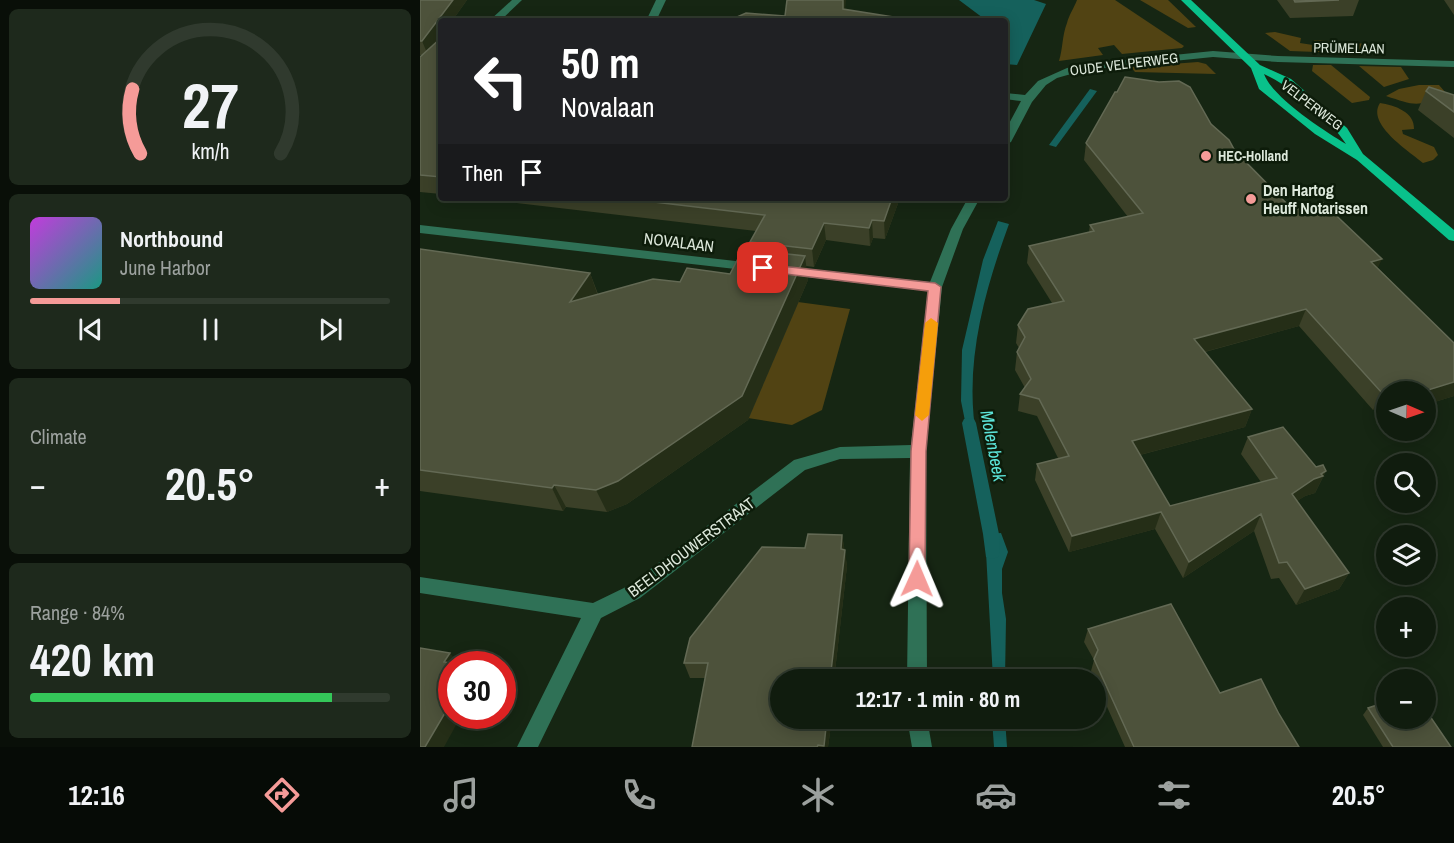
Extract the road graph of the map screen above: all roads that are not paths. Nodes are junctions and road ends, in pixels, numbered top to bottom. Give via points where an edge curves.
1 (517, 0) edge
2 (661, 0) edge
3 (1186, 0) edge
4 (497, 18) edge
5 (652, 18) edge
6 (1243, 55) junction
7 (1454, 64) edge
8 (1256, 67) junction
9 (1008, 96) edge
10 (1029, 99) junction
11 (1008, 137) edge
12 (1362, 158) junction
13 (972, 201) edge
14 (420, 229) edge
15 (1454, 237) edge
16 (935, 287) junction
17 (918, 451) junction
18 (420, 585) edge
19 (594, 612) junction
20 (917, 669) edge
21 (919, 729) edge
22 (527, 747) edge
23 (922, 747) edge

1 - 4 street
2 - 5 street
3 - 6 main road, VELPERWEG
6 - 7 street, PRÜMELAAN
6 - 8 main road, VELPERWEG
6 - 10 street, OUDE VELPERWEG via 1213,54 1065,70 1046,78
8 - 12 main road, VELPERWEG via 1287,81 1343,130
8 - 12 main road, VELPERWEG via 1263,87 1319,132
9 - 10 street
10 - 11 street, OUDE VELPERWEG
12 - 15 main road, VELPERWEG
13 - 16 street
14 - 16 street, NOVALAAN
16 - 17 street
17 - 19 street, BEELDHOUWERSTRAAT via 840,453 800,465 634,591
17 - 20 street
18 - 19 street
19 - 22 street
21 - 23 street

